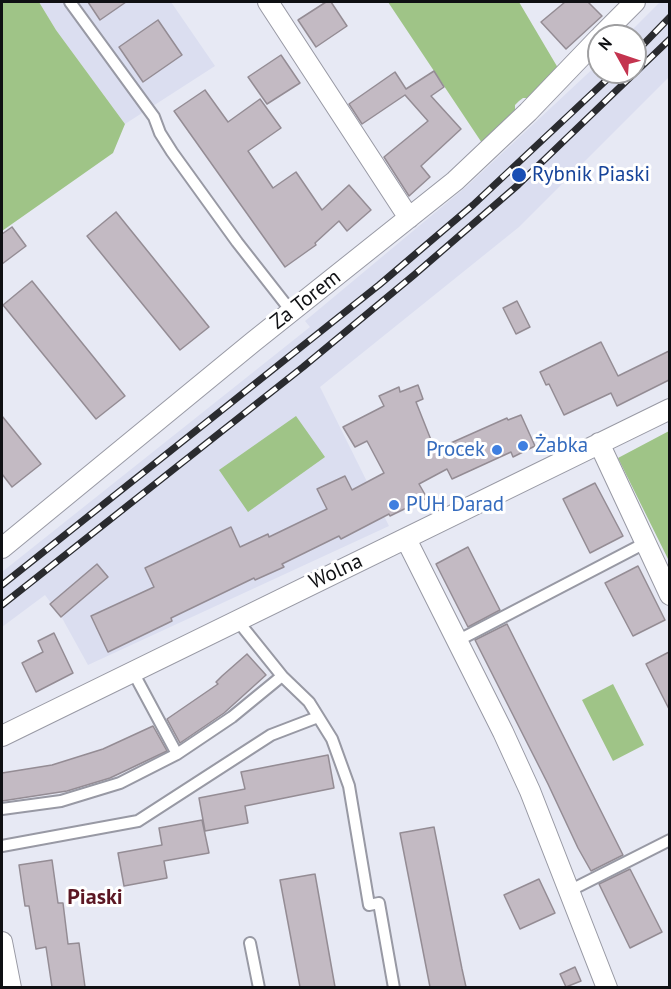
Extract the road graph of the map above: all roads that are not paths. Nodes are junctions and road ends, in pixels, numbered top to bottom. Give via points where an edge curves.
1 (70, 2) edge
2 (268, 2) edge
3 (635, 2) edge
4 (613, 24) edge
5 (587, 51) edge
6 (409, 218) junction
7 (291, 312) junction
8 (669, 409) edge
9 (599, 443) junction
10 (406, 539) junction
11 (645, 543) junction
12 (2, 548) edge
13 (669, 595) edge
14 (237, 620) junction
15 (457, 641) junction
16 (133, 672) junction
17 (282, 676) junction
18 (318, 717) junction
19 (2, 736) edge
20 (177, 754) junction
21 (2, 809) edge
22 (669, 840) edge
23 (2, 846) edge
24 (569, 891) junction
25 (2, 942) edge
26 (250, 943) dead end
27 (11, 987) edge
28 (259, 987) edge
29 (394, 987) edge
30 (607, 987) edge

1 - 7 lane via 154,117 172,152
2 - 6 street
3 - 4 street, Za Torem
5 - 6 street, Za Torem via 528,112
6 - 7 street, Za Torem
7 - 12 street, Za Torem
8 - 9 street, Wolna
9 - 10 street, Wolna
9 - 11 street
10 - 14 street, Wolna
10 - 15 street
11 - 13 street
11 - 15 lane
14 - 16 street, Wolna
14 - 17 lane
15 - 24 street via 525,782
16 - 19 street, Wolna
16 - 20 lane
17 - 18 lane via 309,702
17 - 20 lane via 232,717
18 - 23 lane via 271,735 138,821
18 - 29 lane via 332,739 349,786 369,905 379,903
20 - 21 lane via 120,783 61,801
22 - 24 lane
24 - 30 street
25 - 27 street
26 - 28 lane

